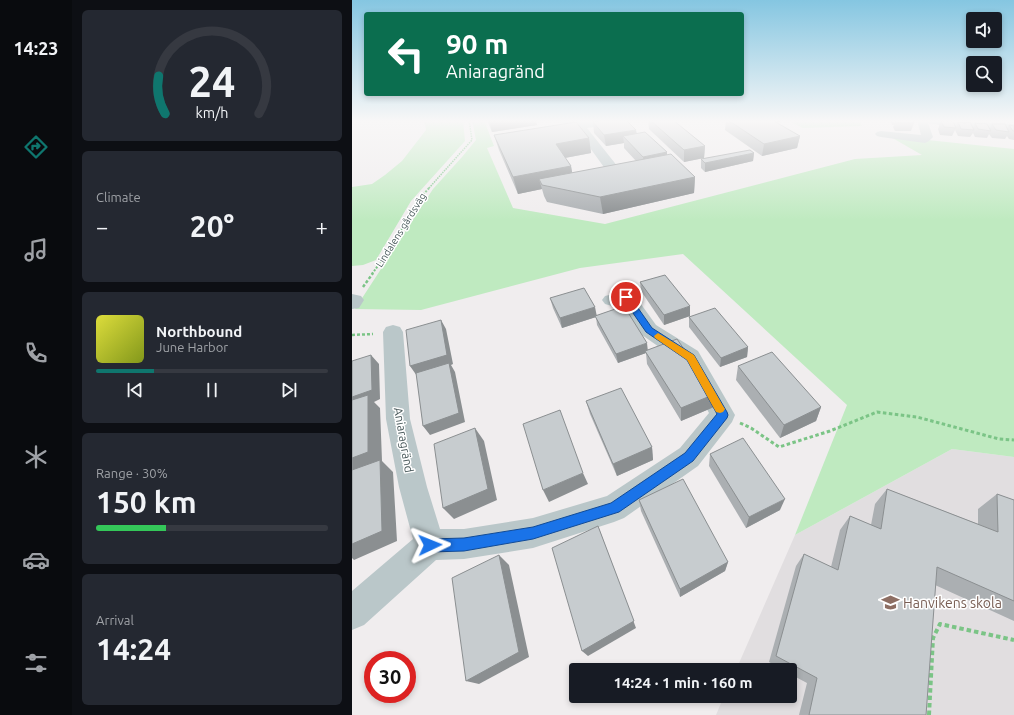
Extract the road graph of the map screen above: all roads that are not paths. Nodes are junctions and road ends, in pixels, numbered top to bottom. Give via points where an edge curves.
1 (601, 153) edge
2 (611, 167) edge
3 (619, 299) dead end
4 (393, 332) dead end
5 (430, 545) junction
6 (352, 613) edge

1 - 2 street
3 - 5 street via 649,330 690,357 723,415 689,457 614,508 533,533 464,544
4 - 5 street, Aniaragränd via 398,419 413,487
5 - 6 street

